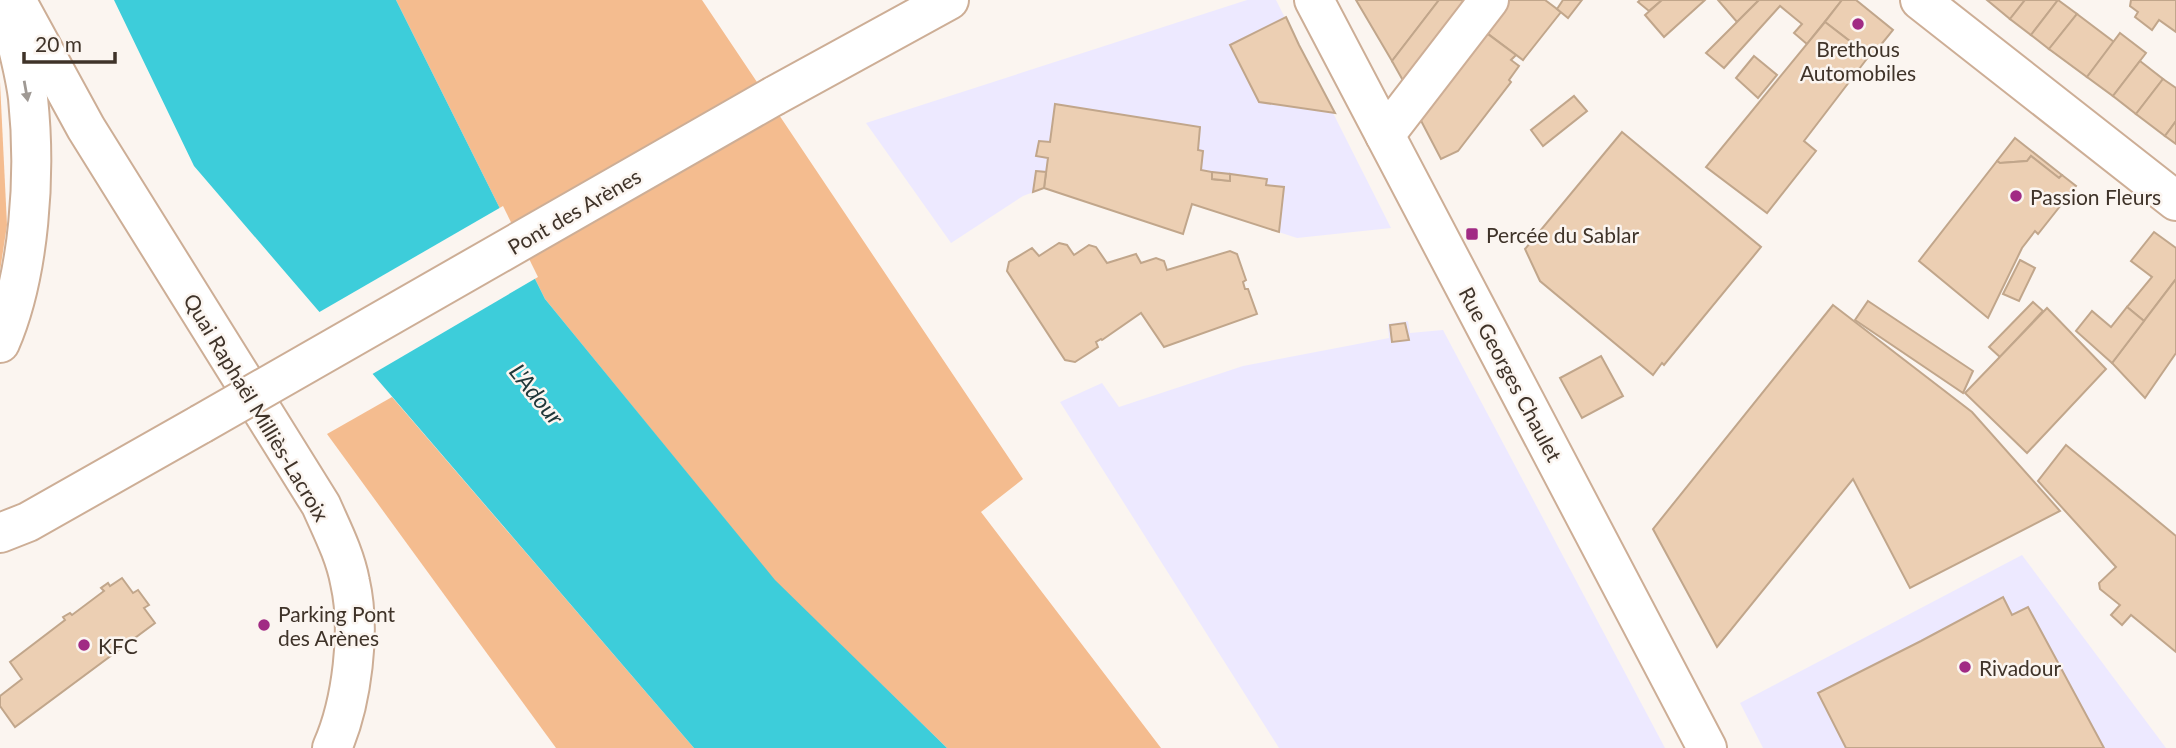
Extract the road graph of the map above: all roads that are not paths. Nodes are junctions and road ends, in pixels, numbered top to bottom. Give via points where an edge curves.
1 (6, 0) edge
2 (16, 0) edge
3 (949, 0) edge
4 (1314, 0) edge
5 (1489, 0) edge
6 (1920, 0) edge
7 (86, 128) junction
8 (1385, 135) junction
9 (30, 164) junction
10 (2176, 201) edge
11 (0, 343) edge
12 (14, 527) edge
13 (0, 556) edge
14 (332, 748) edge
15 (1707, 748) edge

1 -> 9 main road via 27,96
2 - 7 main road, Quai Raphaël Milliès-Lacroix
3 - 12 main road, Pont des Arènes, bridge
4 - 8 main road, Rue Georges Chaulet
5 - 8 main road
6 - 10 main road
7 - 9 main road
7 - 14 main road, Quai Raphaël Milliès-Lacroix via 321,505 339,545 350,582 354,623 346,705
8 - 15 main road, Rue Georges Chaulet
9 - 11 main road via 20,277
12 - 13 main road

